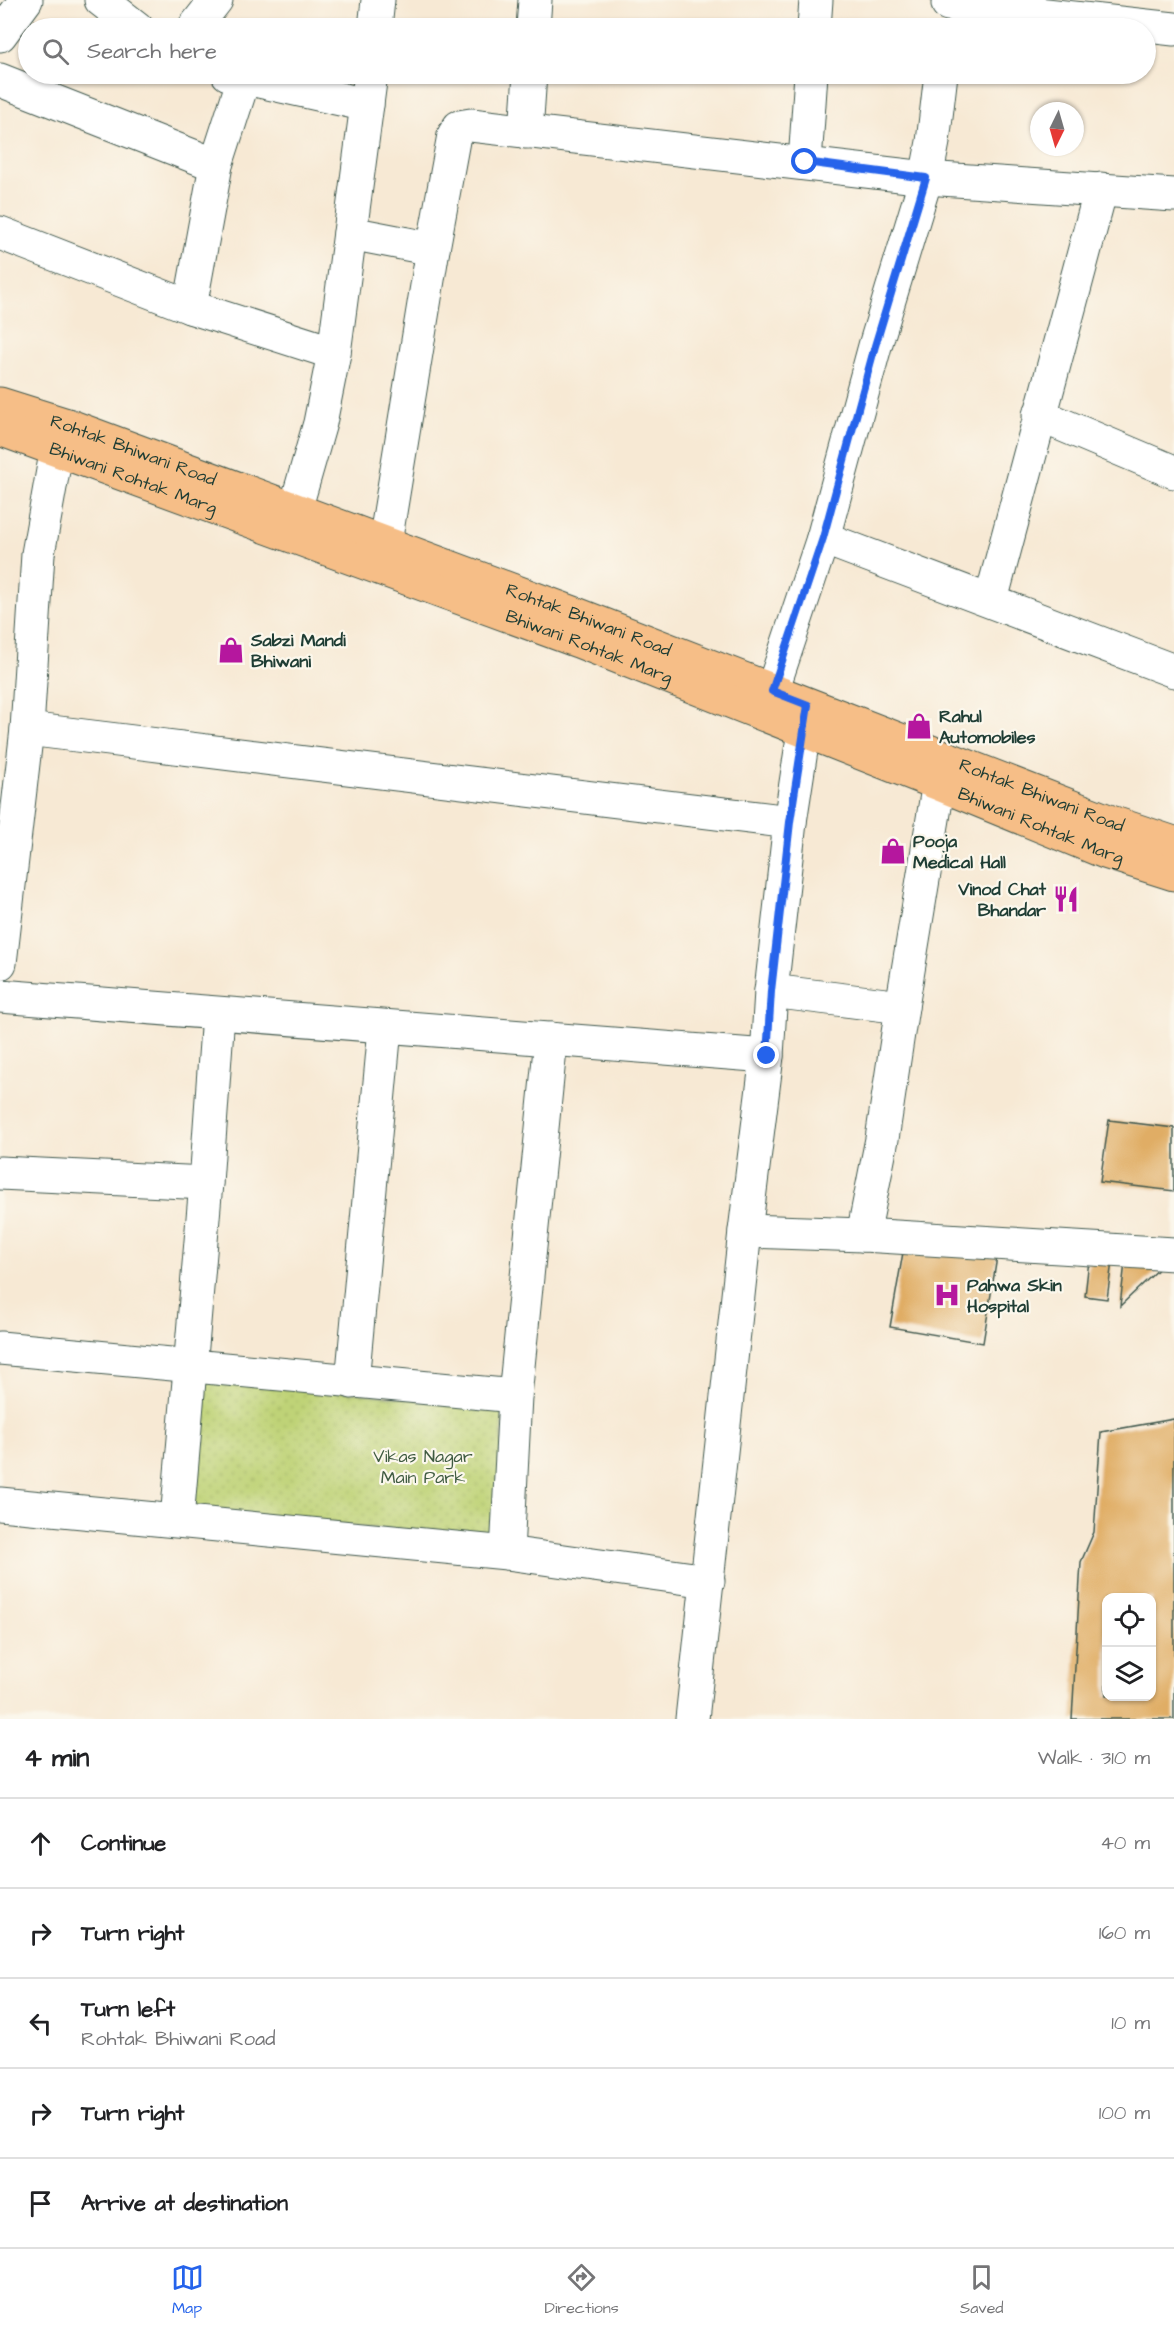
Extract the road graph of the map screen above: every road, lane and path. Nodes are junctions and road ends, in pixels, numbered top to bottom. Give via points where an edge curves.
1 (26, 0) edge
2 (101, 0) edge
3 (216, 0) edge
4 (378, 0) edge
5 (535, 0) edge
6 (816, 0) edge
7 (947, 11) edge
8 (124, 18) edge
9 (202, 18) edge
10 (376, 18) edge
11 (534, 18) edge
12 (815, 18) edge
13 (1035, 18) edge
14 (1156, 28) edge
15 (1174, 29) edge
16 (0, 35) edge
17 (0, 80) edge
18 (234, 84) edge
19 (318, 84) edge
20 (529, 84) edge
21 (810, 84) edge
22 (940, 84) edge
23 (369, 89) edge
24 (526, 132) junction
25 (805, 162) junction
26 (216, 165) junction
27 (926, 178) junction
28 (1101, 189) junction
29 (1174, 195) edge
30 (0, 233) edge
31 (350, 234) junction
32 (433, 249) junction
33 (190, 307) junction
34 (334, 353) junction
35 (0, 404) edge
36 (1039, 415) junction
37 (0, 429) edge
38 (62, 437) junction
39 (1174, 472) edge
40 (295, 510) junction
41 (823, 538) junction
42 (385, 543) junction
43 (991, 600) junction
44 (1174, 671) edge
45 (772, 691) junction
46 (805, 718) junction
47 (27, 729) junction
48 (941, 770) junction
49 (790, 822) junction
50 (1174, 843) edge
51 (1174, 874) edge
52 (0, 963) edge
53 (771, 991) junction
54 (0, 996) edge
55 (902, 1007) junction
56 (218, 1014) junction
57 (385, 1028) junction
58 (551, 1039) junction
59 (767, 1056) junction
60 (0, 1173) edge
61 (206, 1183) junction
62 (745, 1231) junction
63 (863, 1235) junction
64 (1174, 1254) edge
65 (0, 1348) edge
66 (190, 1366) junction
67 (352, 1382) junction
68 (515, 1396) junction
69 (0, 1504) edge
70 (177, 1520) junction
71 (507, 1553) junction
72 (708, 1581) junction
73 (692, 1719) edge

1 - 16 street
2 - 8 street
3 - 9 street
4 - 10 street
5 - 11 street
6 - 12 street
7 - 13 street
14 - 15 street
17 - 26 street
18 - 26 street
19 - 23 street
20 - 24 street
21 - 25 street
22 - 27 street
23 - 31 street
24 - 25 street
24 - 32 street via 471,125 457,128
25 - 27 street
26 - 33 street
27 - 28 street
27 - 41 street
28 - 29 street
28 - 36 street
30 - 33 street
31 - 32 street
31 - 34 street
32 - 42 street
33 - 34 street
34 - 40 street via 320,423
35 - 38 main road, Rohtak Bhiwani Road
36 - 39 street
36 - 43 street
37 - 38 main road, Bhiwani Rohtak Marg
38 - 40 main road, Rohtak Bhiwani Road
38 - 46 main road, Bhiwani Rohtak Marg via 578,641
38 - 47 street via 38,554
40 - 42 main road, Rohtak Bhiwani Road
41 - 43 street
41 - 45 street
42 - 45 main road, Rohtak Bhiwani Road
43 - 44 street
45 - 46 main road, Rohtak Bhiwani Road
46 - 48 main road, Bhiwani Rohtak Marg
46 - 49 street
47 - 49 street
47 - 52 street
48 - 50 main road, Rohtak Bhiwani Road
48 - 51 main road, Bhiwani Rohtak Marg via 1105,852
48 - 55 street
49 - 53 street
53 - 55 street
53 - 59 street
54 - 56 street
55 - 63 street
56 - 57 street
56 - 61 street
57 - 58 street
57 - 67 street
58 - 59 street
58 - 68 street
59 - 62 street
60 - 61 street
61 - 66 street
62 - 63 street
62 - 72 street
63 - 64 street
65 - 66 street
66 - 67 street
66 - 70 street
67 - 68 street
68 - 71 street
69 - 70 street
70 - 71 street
71 - 72 street
72 - 73 street

